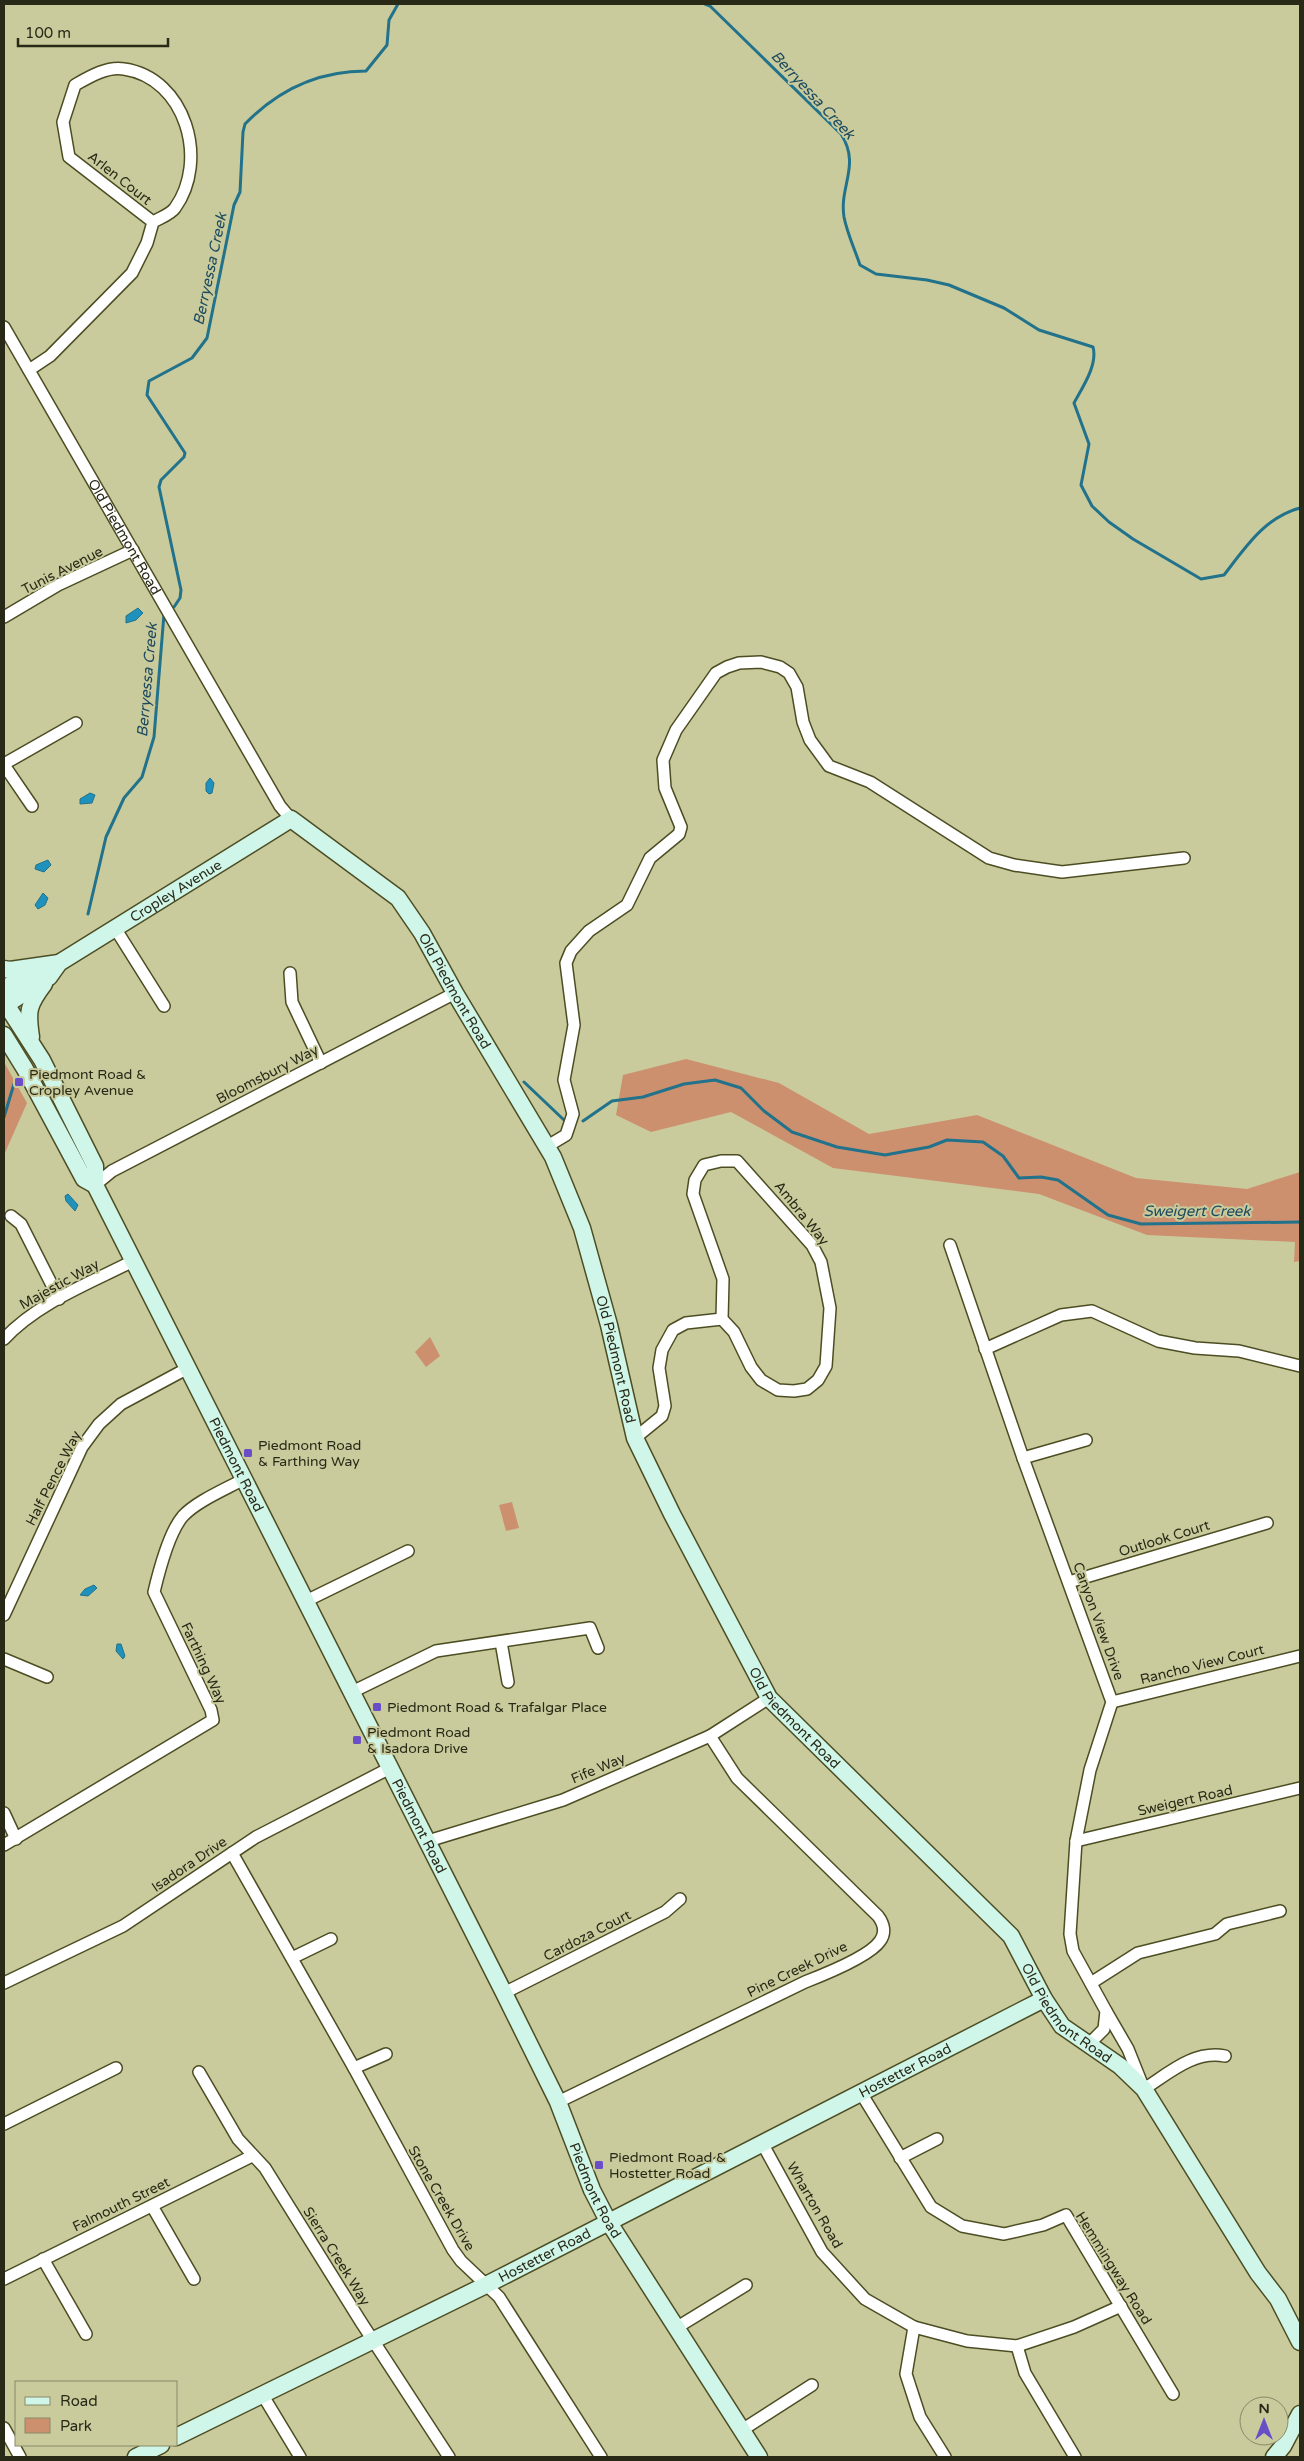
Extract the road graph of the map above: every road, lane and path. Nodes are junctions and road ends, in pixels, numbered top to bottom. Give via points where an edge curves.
1 (153, 222) junction
2 (4, 327) edge
3 (29, 370) junction
4 (134, 550) junction
5 (4, 617) edge
6 (76, 722) dead end
7 (4, 764) edge
8 (32, 806) dead end
9 (291, 819) junction
10 (1184, 858) dead end
11 (115, 928) junction
12 (4, 969) edge
13 (45, 972) junction
14 (290, 973) dead end
15 (455, 993) junction
16 (4, 1000) edge
17 (164, 1006) dead end
18 (4, 1034) edge
19 (33, 1044) junction
20 (9, 1048) edge
21 (321, 1063) junction
22 (546, 1147) junction
23 (95, 1185) junction
24 (11, 1216) dead end
25 (950, 1245) dead end
26 (134, 1261) junction
27 (59, 1299) junction
28 (722, 1319) junction
29 (4, 1339) edge
30 (985, 1349) junction
31 (1300, 1366) edge
32 (188, 1368) junction
33 (635, 1438) junction
34 (1086, 1440) dead end
35 (1023, 1458) junction
36 (244, 1479) junction
37 (1267, 1523) dead end
38 (408, 1551) dead end
39 (1069, 1582) junction
40 (306, 1601) junction
41 (4, 1615) edge
42 (500, 1642) junction
43 (598, 1648) dead end
44 (1300, 1656) edge
45 (4, 1659) edge
46 (47, 1677) dead end
47 (508, 1682) dead end
48 (352, 1692) junction
49 (769, 1698) junction
50 (1112, 1702) junction
51 (710, 1736) junction
52 (390, 1768) junction
53 (1300, 1788) edge
54 (4, 1813) edge
55 (16, 1839) junction
56 (428, 1841) junction
57 (1076, 1841) junction
58 (4, 1845) edge
59 (232, 1853) junction
60 (680, 1899) dead end
61 (1280, 1911) dead end
62 (330, 1939) dead end
63 (292, 1958) junction
64 (1091, 1983) junction
65 (4, 1984) edge
66 (504, 1993) junction
67 (1044, 1999) junction
68 (1106, 2011) junction
69 (1089, 2044) junction
70 (386, 2054) dead end
71 (1225, 2056) dead end
72 (116, 2068) dead end
73 (354, 2068) junction
74 (199, 2072) dead end
75 (1144, 2089) junction
76 (861, 2093) junction
77 (558, 2102) junction
78 (4, 2124) edge
79 (937, 2139) dead end
80 (762, 2143) junction
81 (252, 2156) junction
82 (900, 2158) junction
83 (152, 2206) junction
84 (608, 2221) junction
85 (43, 2259) junction
86 (4, 2279) edge
87 (194, 2279) dead end
88 (486, 2284) junction
89 (746, 2285) dead end
90 (1120, 2306) junction
91 (914, 2327) junction
92 (676, 2328) junction
93 (86, 2334) dead end
94 (372, 2340) junction
95 (1300, 2342) edge
96 (1017, 2346) junction
97 (812, 2385) dead end
98 (262, 2394) junction
99 (1173, 2394) dead end
100 (1300, 2414) edge
101 (4, 2428) edge
102 (742, 2430) junction
103 (178, 2436) edge
104 (159, 2446) edge
105 (20, 2457) edge
106 (136, 2457) edge
107 (300, 2457) edge
108 (449, 2457) edge
109 (600, 2457) edge
110 (759, 2457) edge
111 (945, 2457) edge
112 (1075, 2457) edge
113 (1274, 2457) edge

1 - 1 street, Arlen Court via 69,157 63,122 69,101 75,85 97,73 124,68 154,80 171,95 186,119 191,155 186,186 174,210
1 - 3 street, Arlen Court via 132,273 50,356
2 - 3 street, Old Piedmont Road
3 - 4 street, Old Piedmont Road
4 - 5 street, Tunis Avenue via 58,585
4 - 9 street, Old Piedmont Road via 280,806
6 - 7 street
7 - 8 street
9 - 11 street, Cropley Avenue
9 - 15 street, Old Piedmont Road via 398,898 422,933
10 - 22 street via 1062,872 988,858 870,782 829,766 810,740 803,722 797,687 789,674 761,662 739,663 727,668 716,674 676,730 663,760 665,788 681,827 679,834 650,858 627,905 589,931 571,951 566,963 574,1025 564,1080 573,1114 566,1135
11 - 13 street, Cropley Avenue
11 - 17 street
12 - 13 street
13 - 16 street, Cropley Avenue
13 - 19 street via 31,1001 28,1019
14 - 21 street via 292,1002
15 - 21 street, Bloomsbury Way
15 - 22 street, Old Piedmont Road
16 - 19 street, Piedmont Road
18 - 20 street, Piedmont Road
19 - 23 street, Piedmont Road via 95,1166
20 - 23 street, Piedmont Road via 84,1179
21 - 23 street, Bloomsbury Way via 112,1171
22 - 33 street, Old Piedmont Road via 582,1228
23 - 26 street, Piedmont Road
24 - 27 street via 21,1224
25 - 30 street, Canyon View Drive
26 - 27 street, Majestic Way
26 - 32 street, Piedmont Road
27 - 29 street, Majestic Way via 18,1324
28 - 28 street, Ambra Way via 724,1279 693,1194 695,1180 704,1165 737,1161 812,1245 821,1262 830,1308 826,1366 818,1380 807,1389 778,1390 761,1380 734,1332
28 - 33 street via 686,1323 674,1330 662,1350 659,1368 666,1406 662,1416
30 - 31 street via 1061,1314 1092,1311 1158,1341 1240,1351
30 - 35 street, Canyon View Drive
32 - 36 street, Piedmont Road
32 - 41 street, Half Pence Way via 121,1404 99,1424 82,1448
33 - 49 street, Old Piedmont Road
34 - 35 street
35 - 39 street, Canyon View Drive
36 - 40 street, Piedmont Road
36 - 55 street, Farthing Way via 183,1516 164,1555 154,1592 213,1720
37 - 39 street, Outlook Court
38 - 40 street
39 - 50 street, Canyon View Drive
40 - 48 street, Piedmont Road
42 - 43 street via 590,1628
42 - 47 street
42 - 48 street via 436,1651
44 - 50 street, Rancho View Court
45 - 46 street
48 - 52 street, Piedmont Road
49 - 51 street, Fife Way
49 - 67 street, Old Piedmont Road via 1010,1936
50 - 57 street, Canyon View Drive via 1090,1770
51 - 56 street, Fife Way via 563,1800
51 - 77 street, Pine Creek Drive via 737,1778 878,1916 884,1935 876,1946 843,1967 805,1982
52 - 56 street, Piedmont Road
52 - 59 street, Isadora Drive via 256,1837
53 - 57 street, Sweigert Road
54 - 55 street
55 - 58 street, Farthing Way
56 - 66 street, Piedmont Road
57 - 64 street, Canyon View Drive via 1070,1934 1073,1951
59 - 63 street, Stone Creek Drive
59 - 65 street, Isadora Drive via 123,1926
60 - 66 street, Cardoza Court via 666,1912
61 - 64 street via 1227,1924 1215,1934 1138,1953
62 - 63 street
63 - 73 street, Stone Creek Drive
64 - 68 street, Canyon View Drive
66 - 77 street, Piedmont Road
67 - 69 street, Old Piedmont Road via 1062,2026
67 - 76 street, Hostetter Road
68 - 69 street via 1104,2029
68 - 75 street, Canyon View Drive via 1128,2049
69 - 75 street, Old Piedmont Road via 1120,2066
70 - 73 street
71 - 75 street via 1214,2054 1184,2062
72 - 78 street
73 - 88 street, Stone Creek Drive via 453,2250
74 - 81 street, Sierra Creek Way via 238,2139
75 - 95 street, Old Piedmont Road via 1258,2273 1278,2299
76 - 80 street, Hostetter Road
76 - 82 street, Hemmingway Road
77 - 84 street, Piedmont Road via 592,2190
79 - 82 street
80 - 84 street, Hostetter Road
80 - 91 street, Wharton Road via 822,2252 865,2299
81 - 83 street, Falmouth Street
81 - 94 street, Sierra Creek Way via 265,2168
82 - 90 street, Hemmingway Road via 931,2208 962,2226 1004,2234 1043,2225 1066,2215
83 - 85 street, Falmouth Street
83 - 87 street
84 - 88 street, Hostetter Road
84 - 92 street, Piedmont Road
85 - 86 street, Falmouth Street
85 - 93 street
88 - 94 street, Hostetter Road
88 - 109 street, Stone Creek Drive via 500,2297
89 - 92 street
90 - 96 street, Wharton Road via 1074,2327
90 - 99 street, Hemmingway Road
91 - 96 street, Wharton Road via 967,2341
91 - 111 street via 906,2374 920,2417
92 - 102 street, Piedmont Road
94 - 98 street, Hostetter Road
94 - 108 street, Sierra Creek Way
96 - 112 street via 1025,2373
97 - 102 street
98 - 103 street, Hostetter Road
98 - 107 street
100 - 113 street
101 - 105 street
102 - 110 street, Piedmont Road
104 - 106 street

